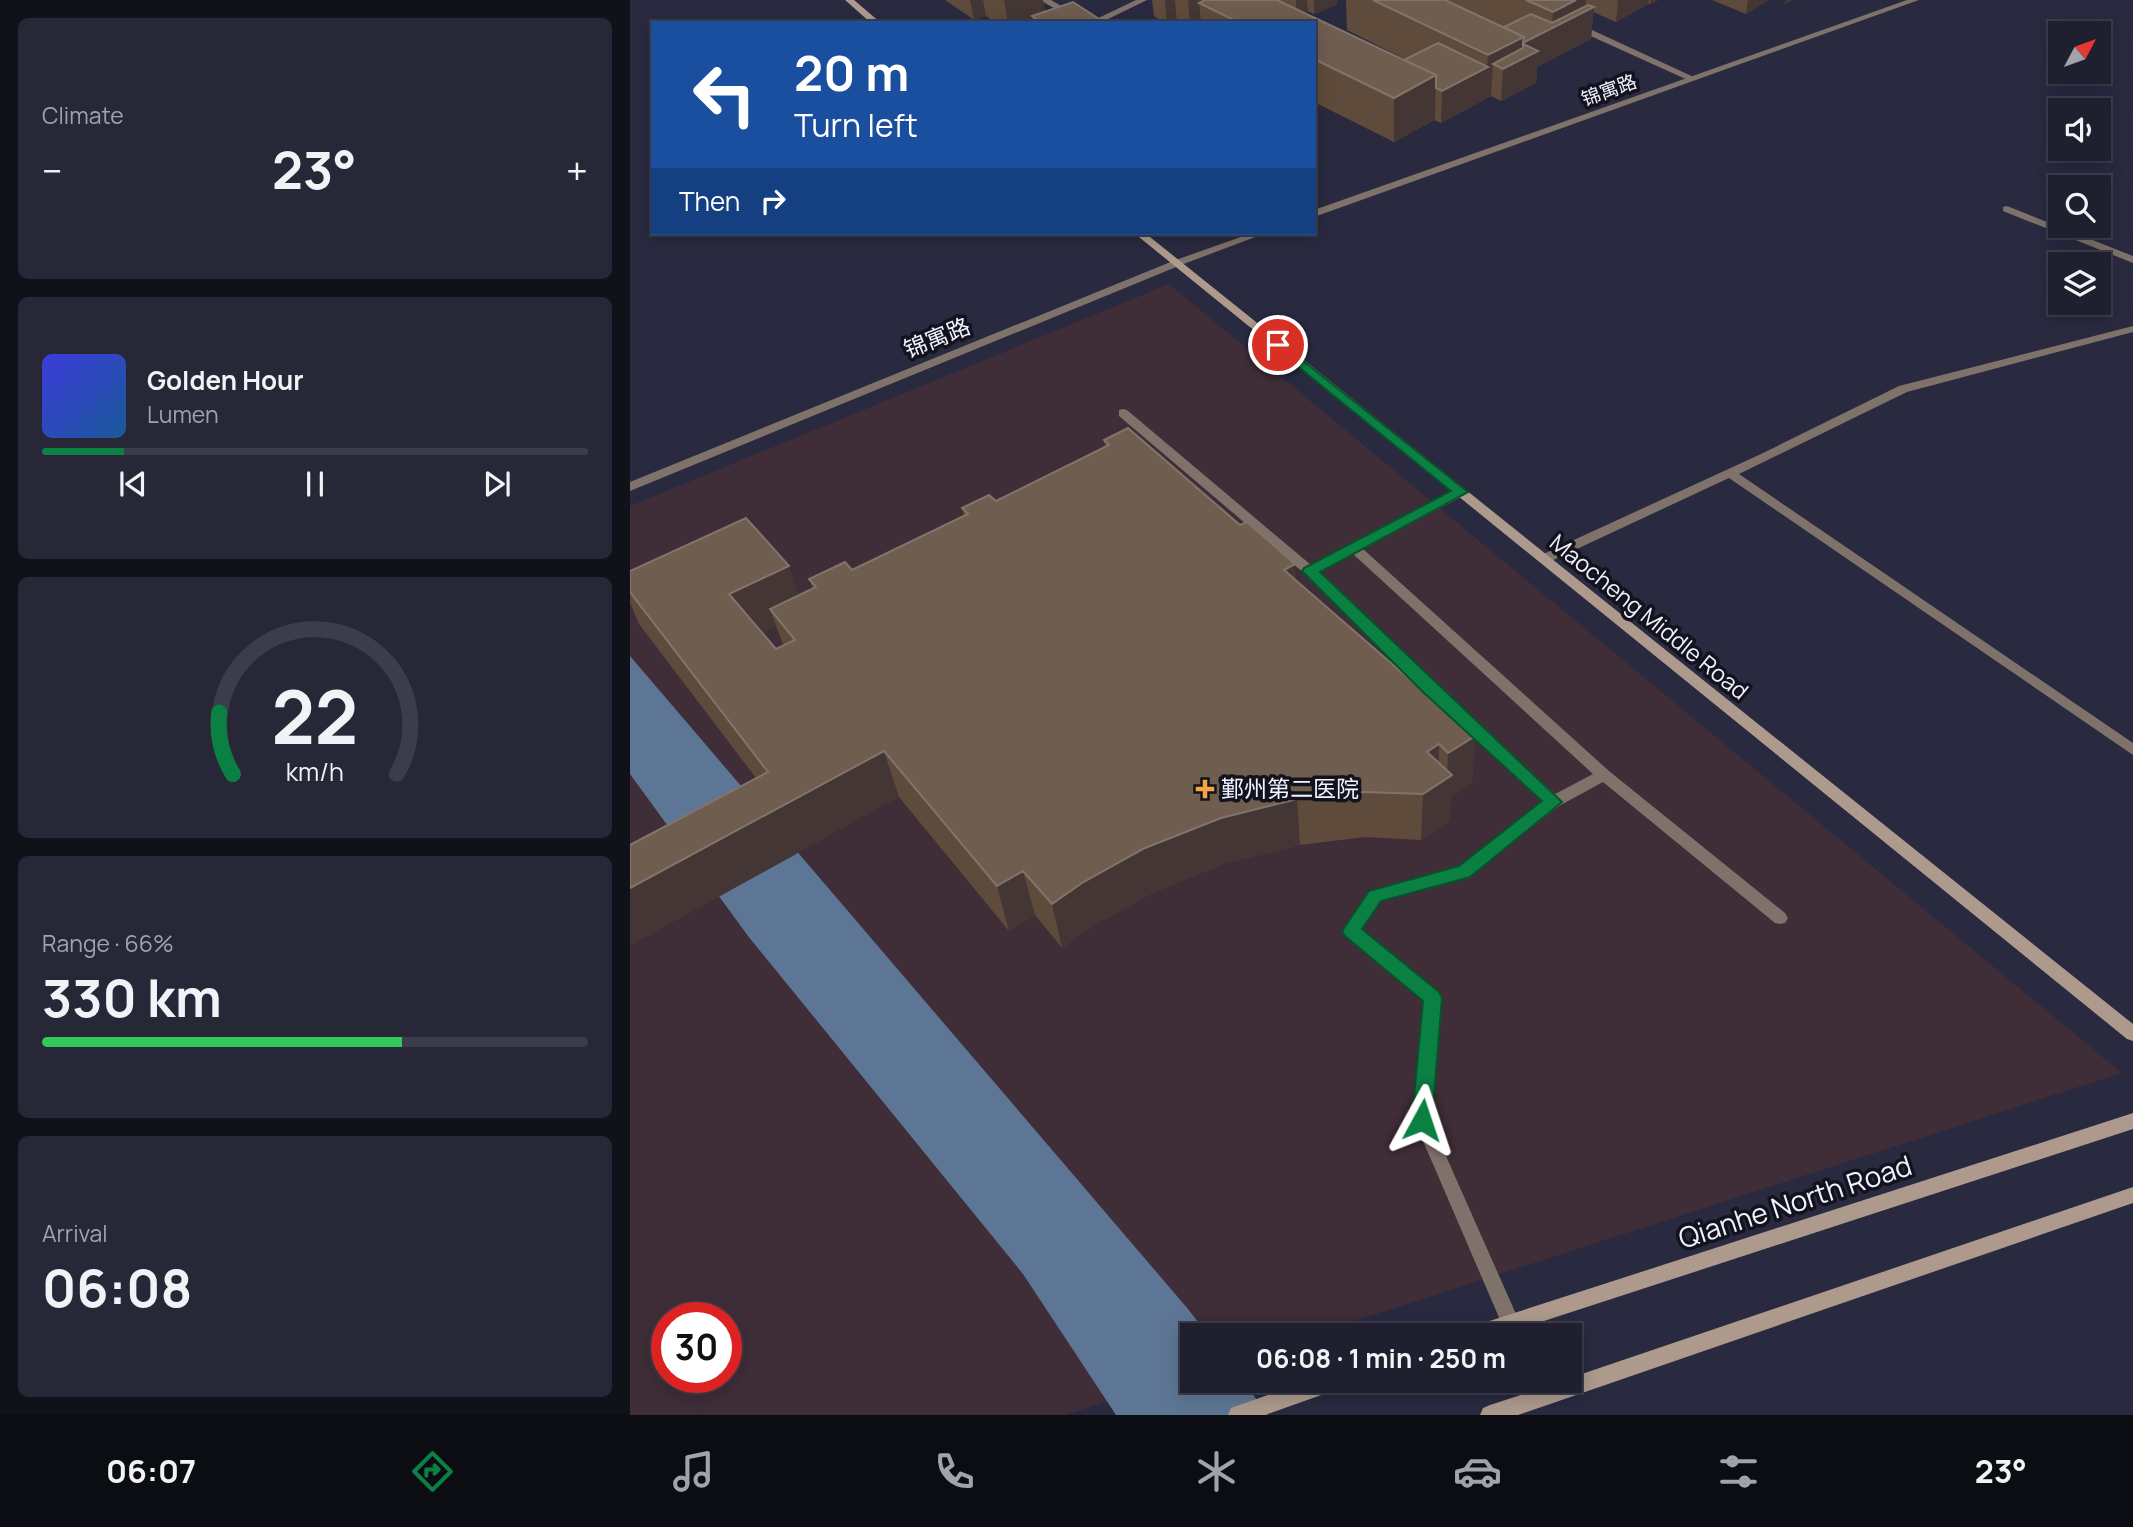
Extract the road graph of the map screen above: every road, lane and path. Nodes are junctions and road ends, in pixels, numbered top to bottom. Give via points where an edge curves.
1 (849, 0) edge
2 (1044, 0) edge
3 (1143, 0) edge
4 (1915, 0) edge
5 (875, 21) edge
6 (1082, 21) edge
7 (1096, 21) edge
8 (1569, 23) edge
9 (1693, 79) junction
10 (2007, 209) dead end
11 (1316, 213) edge
12 (1142, 235) edge
13 (1255, 235) edge
14 (2133, 260) edge
15 (1177, 263) junction
16 (2133, 329) edge
17 (1123, 413) dead end
18 (1730, 474) junction
19 (630, 487) edge
20 (1461, 492) junction
21 (1354, 548) junction
22 (1544, 559) junction
23 (1310, 571) junction
24 (2133, 750) edge
25 (1604, 775) junction
26 (1554, 802) junction
27 (1780, 918) dead end
28 (2133, 1034) edge
29 (2133, 1121) edge
30 (2133, 1195) edge
31 (1511, 1323) joint
32 (1300, 1393) edge
33 (1237, 1415) edge
34 (1490, 1415) edge

1 - 5 main road
2 - 6 street
3 - 7 street
4 - 9 street, 锦寓路
8 - 9 street
9 - 11 street, 锦寓路
10 - 14 street
12 - 15 main road, Maocheng Middle Road
13 - 15 street, 锦寓路
15 - 19 street, 锦寓路
15 - 20 main road, Maocheng Middle Road
16 - 18 street via 1903,389
17 - 23 street
18 - 22 street
18 - 24 street
20 - 21 street
20 - 22 main road, Maocheng Middle Road
21 - 23 street
21 - 25 street
22 - 28 main road, Maocheng Middle Road
23 - 26 street
25 - 26 street
25 - 27 street
26 - 31 street via 1464,872 1375,896 1351,931 1433,998 1422,1120
29 - 31 main road, Qianhe North Road
30 - 34 main road
32 - 33 main road

